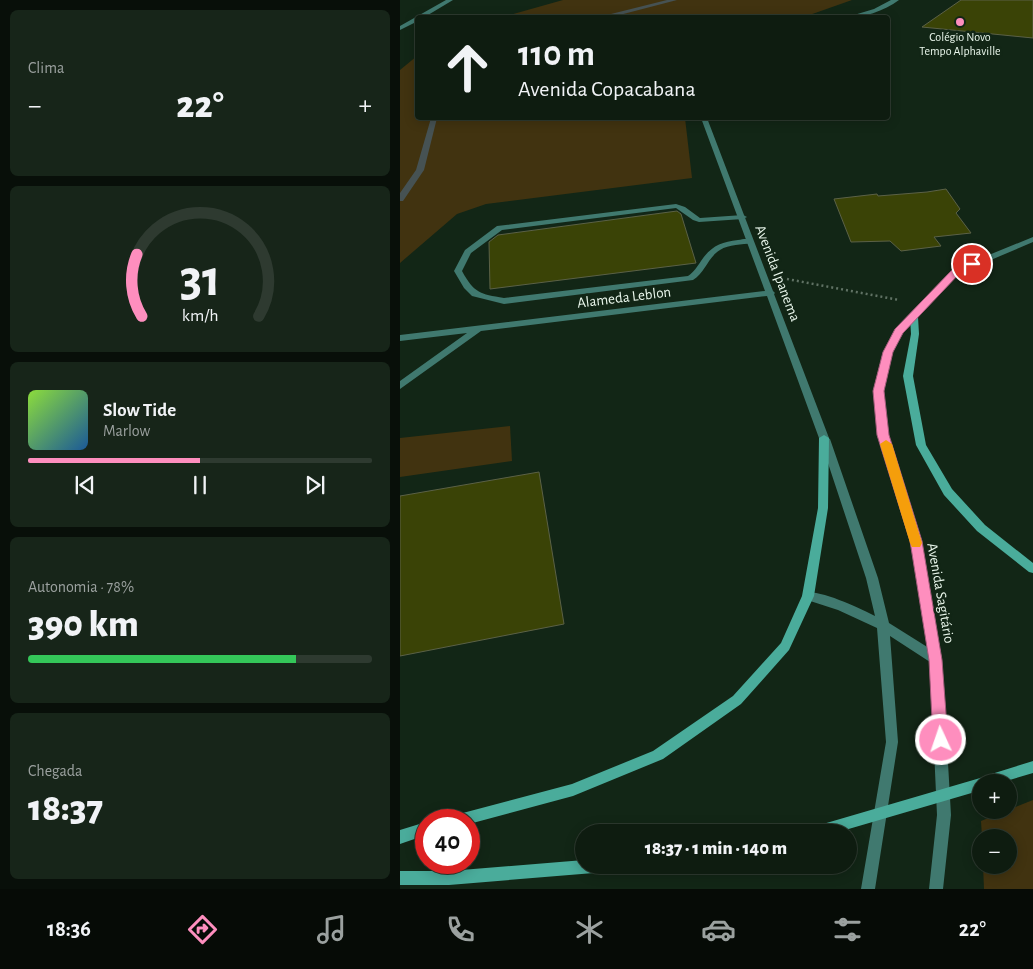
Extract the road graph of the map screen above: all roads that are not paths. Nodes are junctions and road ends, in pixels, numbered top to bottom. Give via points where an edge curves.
1 (450, 0) edge
2 (896, 0) edge
3 (423, 15) edge
4 (858, 15) edge
5 (415, 20) edge
6 (400, 28) edge
7 (705, 120) edge
8 (742, 217) junction
9 (1033, 240) edge
10 (749, 241) junction
11 (771, 293) junction
12 (914, 317) junction
13 (480, 328) junction
14 (400, 338) edge
15 (400, 386) edge
16 (824, 438) junction
17 (1033, 569) edge
18 (808, 596) junction
19 (883, 624) junction
20 (936, 660) junction
21 (1028, 769) edge
22 (1012, 774) edge
23 (972, 786) edge
24 (480, 815) edge
25 (845, 824) edge
26 (415, 832) edge
27 (400, 837) edge
28 (575, 868) edge
29 (400, 878) edge
30 (868, 889) edge
31 (936, 889) edge

1 - 3 street
2 - 4 street
5 - 6 street
7 - 8 street, Avenida Ipanema
8 - 10 street, Avenida Ipanema
8 - 10 street via 698,220 683,207 676,206 500,228 468,252 458,271 467,290 480,297 504,301 690,278 718,247
9 - 12 street, Avenida Sagitário via 955,272
10 - 11 street, Avenida Ipanema
11 - 13 street, Alameda Leblon
11 - 16 street, Avenida Ipanema
12 - 17 main road via 915,334 908,376 921,445 948,492 981,528
12 - 20 street, Avenida Sagitário via 899,331 888,352 878,391 883,435 916,541
13 - 14 street, Alameda Leblon
13 - 15 street, Alameda Leblon
16 - 18 main road via 823,508
16 - 19 street via 872,578
18 - 19 street via 840,604
18 - 24 main road via 785,646 737,700 658,755 574,790
19 - 20 street
19 - 30 street via 892,742
20 - 31 street, Avenida Sagitário via 944,815
21 - 22 main road
23 - 25 main road, bridge
26 - 27 main road
28 - 29 main road via 449,878

